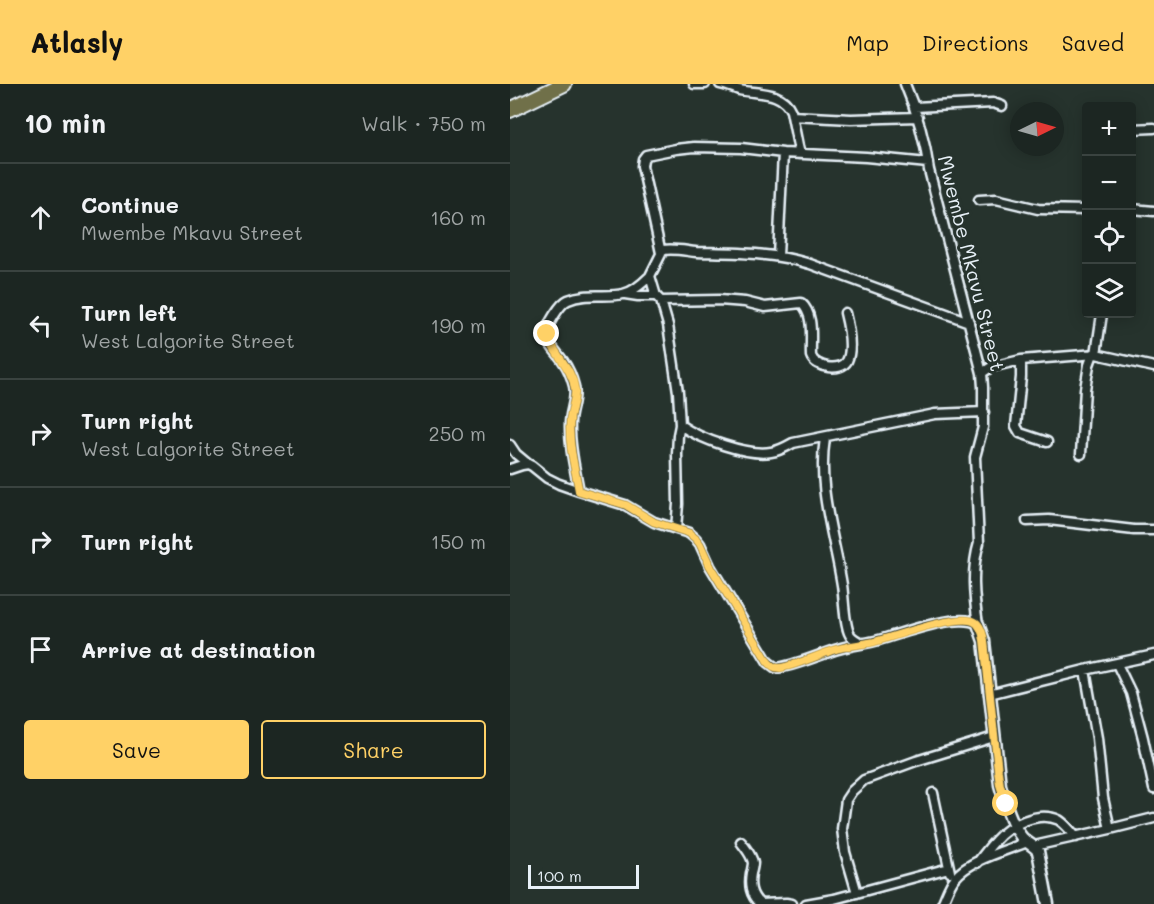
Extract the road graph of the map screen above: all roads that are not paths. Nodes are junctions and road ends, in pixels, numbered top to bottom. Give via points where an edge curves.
1 (564, 84) edge
2 (694, 84) edge
3 (705, 84) edge
4 (720, 84) edge
5 (905, 84) edge
6 (1002, 106) dead end
7 (915, 107) junction
8 (510, 110) edge
9 (792, 116) junction
10 (918, 117) junction
11 (1154, 128) edge
12 (1136, 129) edge
13 (783, 153) junction
14 (800, 154) junction
15 (928, 163) junction
16 (979, 200) dead end
17 (1136, 209) edge
18 (1082, 210) edge
19 (1154, 211) edge
20 (661, 253) junction
21 (778, 256) junction
22 (650, 276) junction
23 (624, 294) junction
24 (658, 298) junction
25 (844, 313) dead end
26 (1101, 318) edge
27 (969, 322) junction
28 (1095, 354) junction
29 (1021, 360) junction
30 (1154, 367) edge
31 (982, 373) junction
32 (984, 412) junction
33 (680, 425) junction
34 (825, 438) junction
35 (1047, 442) dead end
36 (510, 445) edge
37 (1081, 454) dead end
38 (528, 464) junction
39 (510, 469) edge
40 (579, 491) junction
41 (1028, 521) dead end
42 (676, 529) junction
43 (1154, 530) edge
44 (978, 624) junction
45 (862, 643) junction
46 (1154, 655) edge
47 (1117, 664) junction
48 (1085, 670) junction
49 (989, 694) junction
50 (994, 737) junction
51 (1154, 789) edge
52 (933, 793) dead end
53 (1154, 818) edge
54 (1014, 824) junction
55 (1110, 830) junction
56 (1076, 837) junction
57 (741, 842) dead end
58 (1031, 844) junction
59 (976, 863) junction
60 (949, 868) junction
61 (952, 882) junction
62 (856, 893) junction
63 (792, 904) edge
64 (806, 904) edge
65 (942, 904) edge
66 (1048, 904) edge

1 - 8 main road
2 - 3 street
4 - 9 street via 775,96 789,106
5 - 7 street, Mwembe Mkavu Street
6 - 7 street via 993,103
7 - 10 street, Mwembe Mkavu Street
9 - 10 street
9 - 14 street
10 - 15 street, Mwembe Mkavu Street
11 - 12 street
13 - 14 street
13 - 20 street via 694,147 646,155 642,166
13 - 21 street
14 - 15 street
15 - 27 street, Mwembe Mkavu Street
16 - 18 street via 996,199 1038,209
17 - 19 street
20 - 21 street via 668,249
20 - 22 street
21 - 27 street
22 - 23 street
22 - 24 street
23 - 24 street
23 - 40 street via 566,301 548,327 549,342 564,362 575,389 570,422
24 - 25 street via 745,302 765,307 801,303 810,321 812,360 821,366 840,367 849,355
24 - 33 street via 670,332
26 - 28 street
27 - 31 street, Mwembe Mkavu Street
28 - 29 street
28 - 30 street
28 - 37 street via 1085,389
29 - 31 street
29 - 35 street via 1017,426 1020,433
31 - 32 street, Mwembe Mkavu Street
32 - 34 street via 935,414
32 - 44 street, Mwembe Mkavu Street via 975,457
33 - 34 street via 713,442 753,453 779,451
33 - 42 street
34 - 45 street via 824,492 846,619 850,635
36 - 38 street
38 - 39 street
38 - 40 street via 547,478
40 - 42 street via 626,505 654,522
41 - 43 street
42 - 45 street via 696,539 771,666 789,666
44 - 45 street via 951,621
44 - 49 street, Mwembe Mkavu Street via 984,640
46 - 47 street
47 - 48 street
47 - 51 street via 1131,693
48 - 49 street
48 - 55 street
49 - 50 street, Mwembe Mkavu Street
50 - 54 street, Mwembe Mkavu Street via 1000,785
50 - 62 street via 864,780 852,791 846,800 842,829
52 - 60 street
53 - 55 street
54 - 56 street via 1047,817 1060,821
54 - 58 street, Mwembe Mkavu Street
54 - 59 street
55 - 56 street
56 - 58 street
57 - 63 street via 753,863 750,879 755,899 760,904
58 - 59 street
58 - 66 street, Mwembe Mkavu Street via 1038,851
59 - 61 street
60 - 61 street
60 - 62 street
61 - 65 street
62 - 64 street

